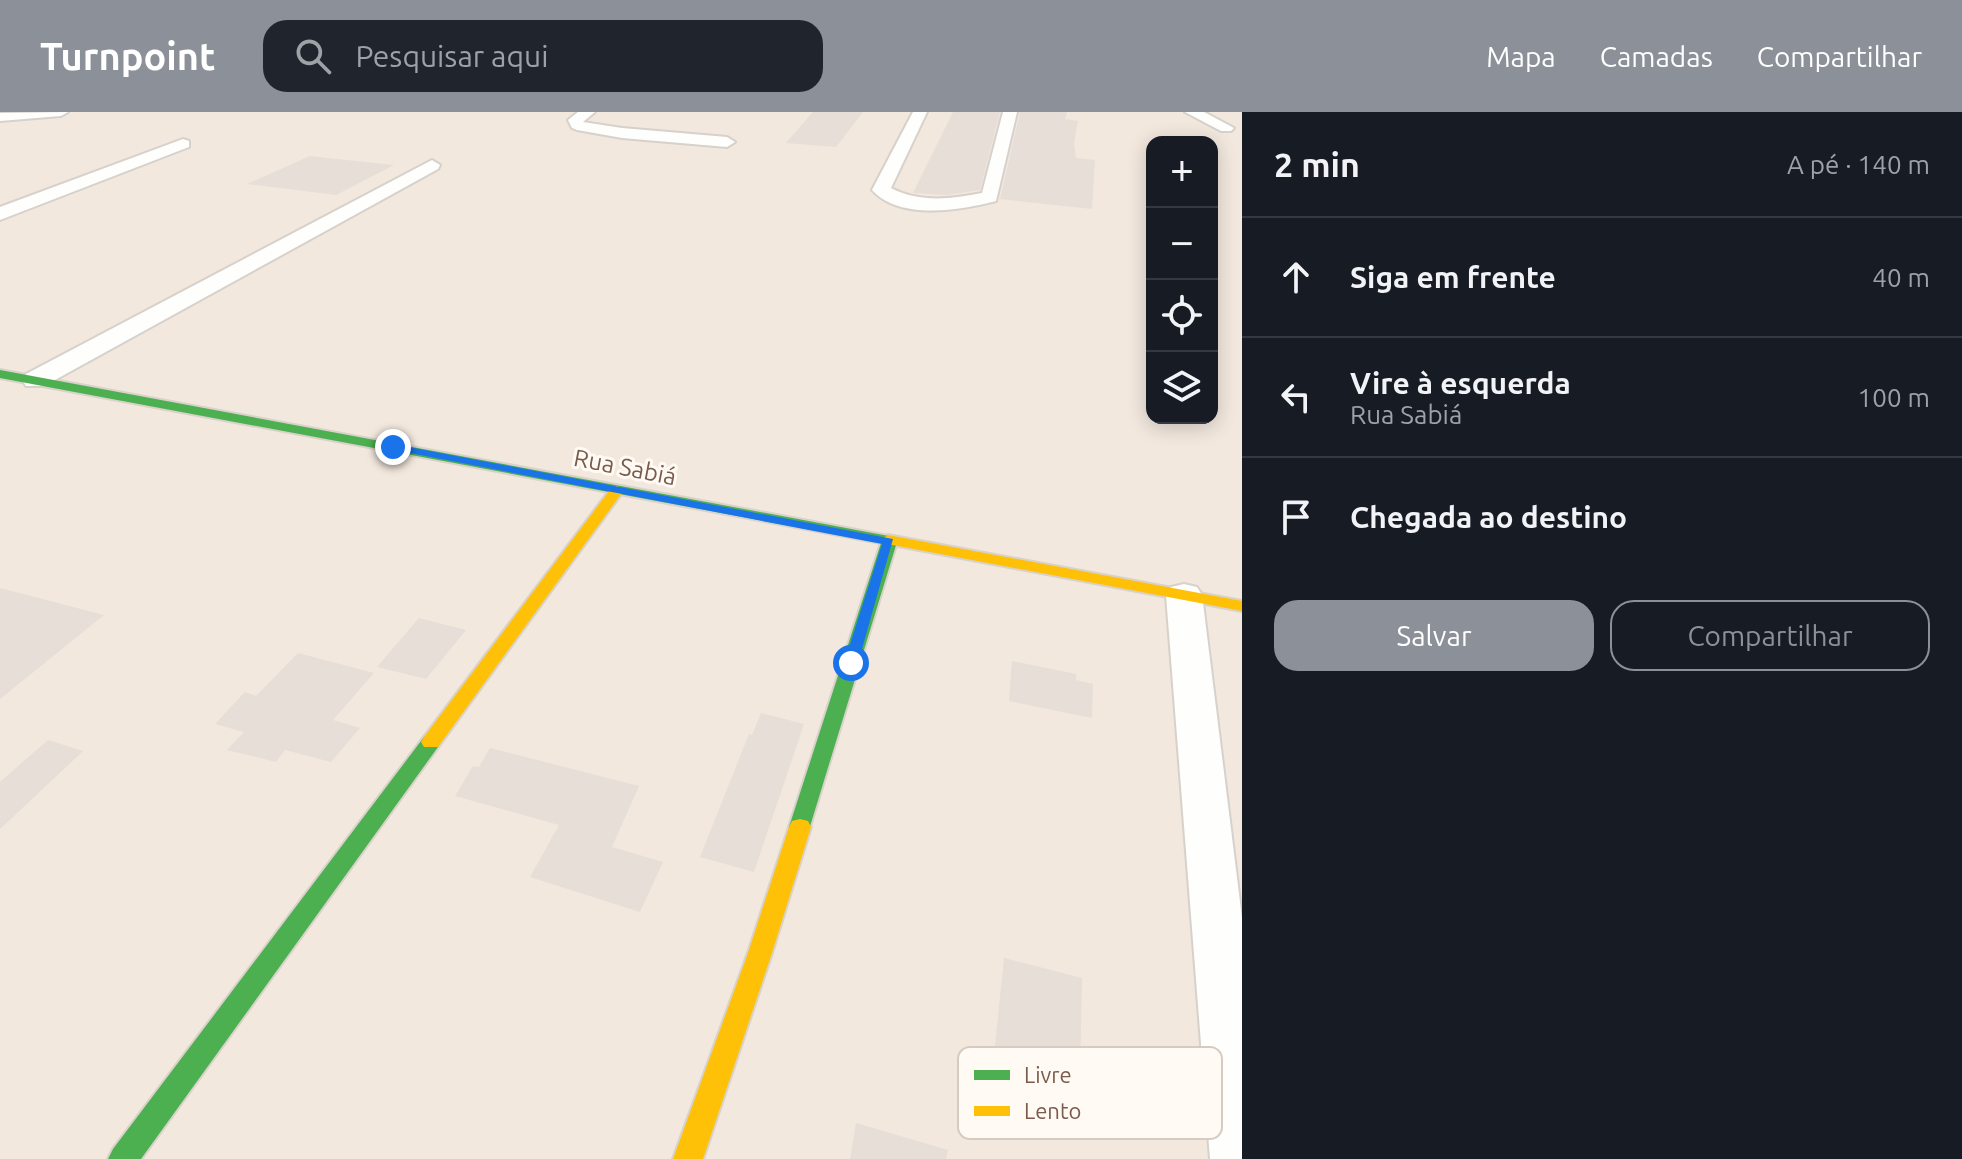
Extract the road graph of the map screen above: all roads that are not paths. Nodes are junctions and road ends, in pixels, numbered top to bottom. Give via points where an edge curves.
1 (61, 112) edge
2 (588, 112) edge
3 (920, 112) edge
4 (1010, 112) edge
5 (1192, 112) edge
6 (0, 117) edge
7 (1226, 128) dead end
8 (727, 142) dead end
9 (183, 144) dead end
10 (432, 165) dead end
11 (0, 214) edge
12 (0, 374) edge
13 (35, 380) junction
14 (617, 490) junction
15 (889, 542) junction
16 (1184, 595) junction
17 (1242, 606) edge
18 (123, 1159) edge
19 (688, 1159) edge
20 (1241, 1159) edge

1 - 6 street
2 - 8 street via 575,120 577,125
3 - 4 street via 881,190 894,199 949,205 990,197
5 - 7 street
9 - 11 street
10 - 13 street
12 - 13 street, Rua Sabiá
13 - 14 street, Rua Sabiá
14 - 15 street, Rua Sabiá
14 - 18 street
15 - 16 street, Rua Sabiá
15 - 19 street via 760,953
16 - 17 street, Rua Sabiá
16 - 20 street

